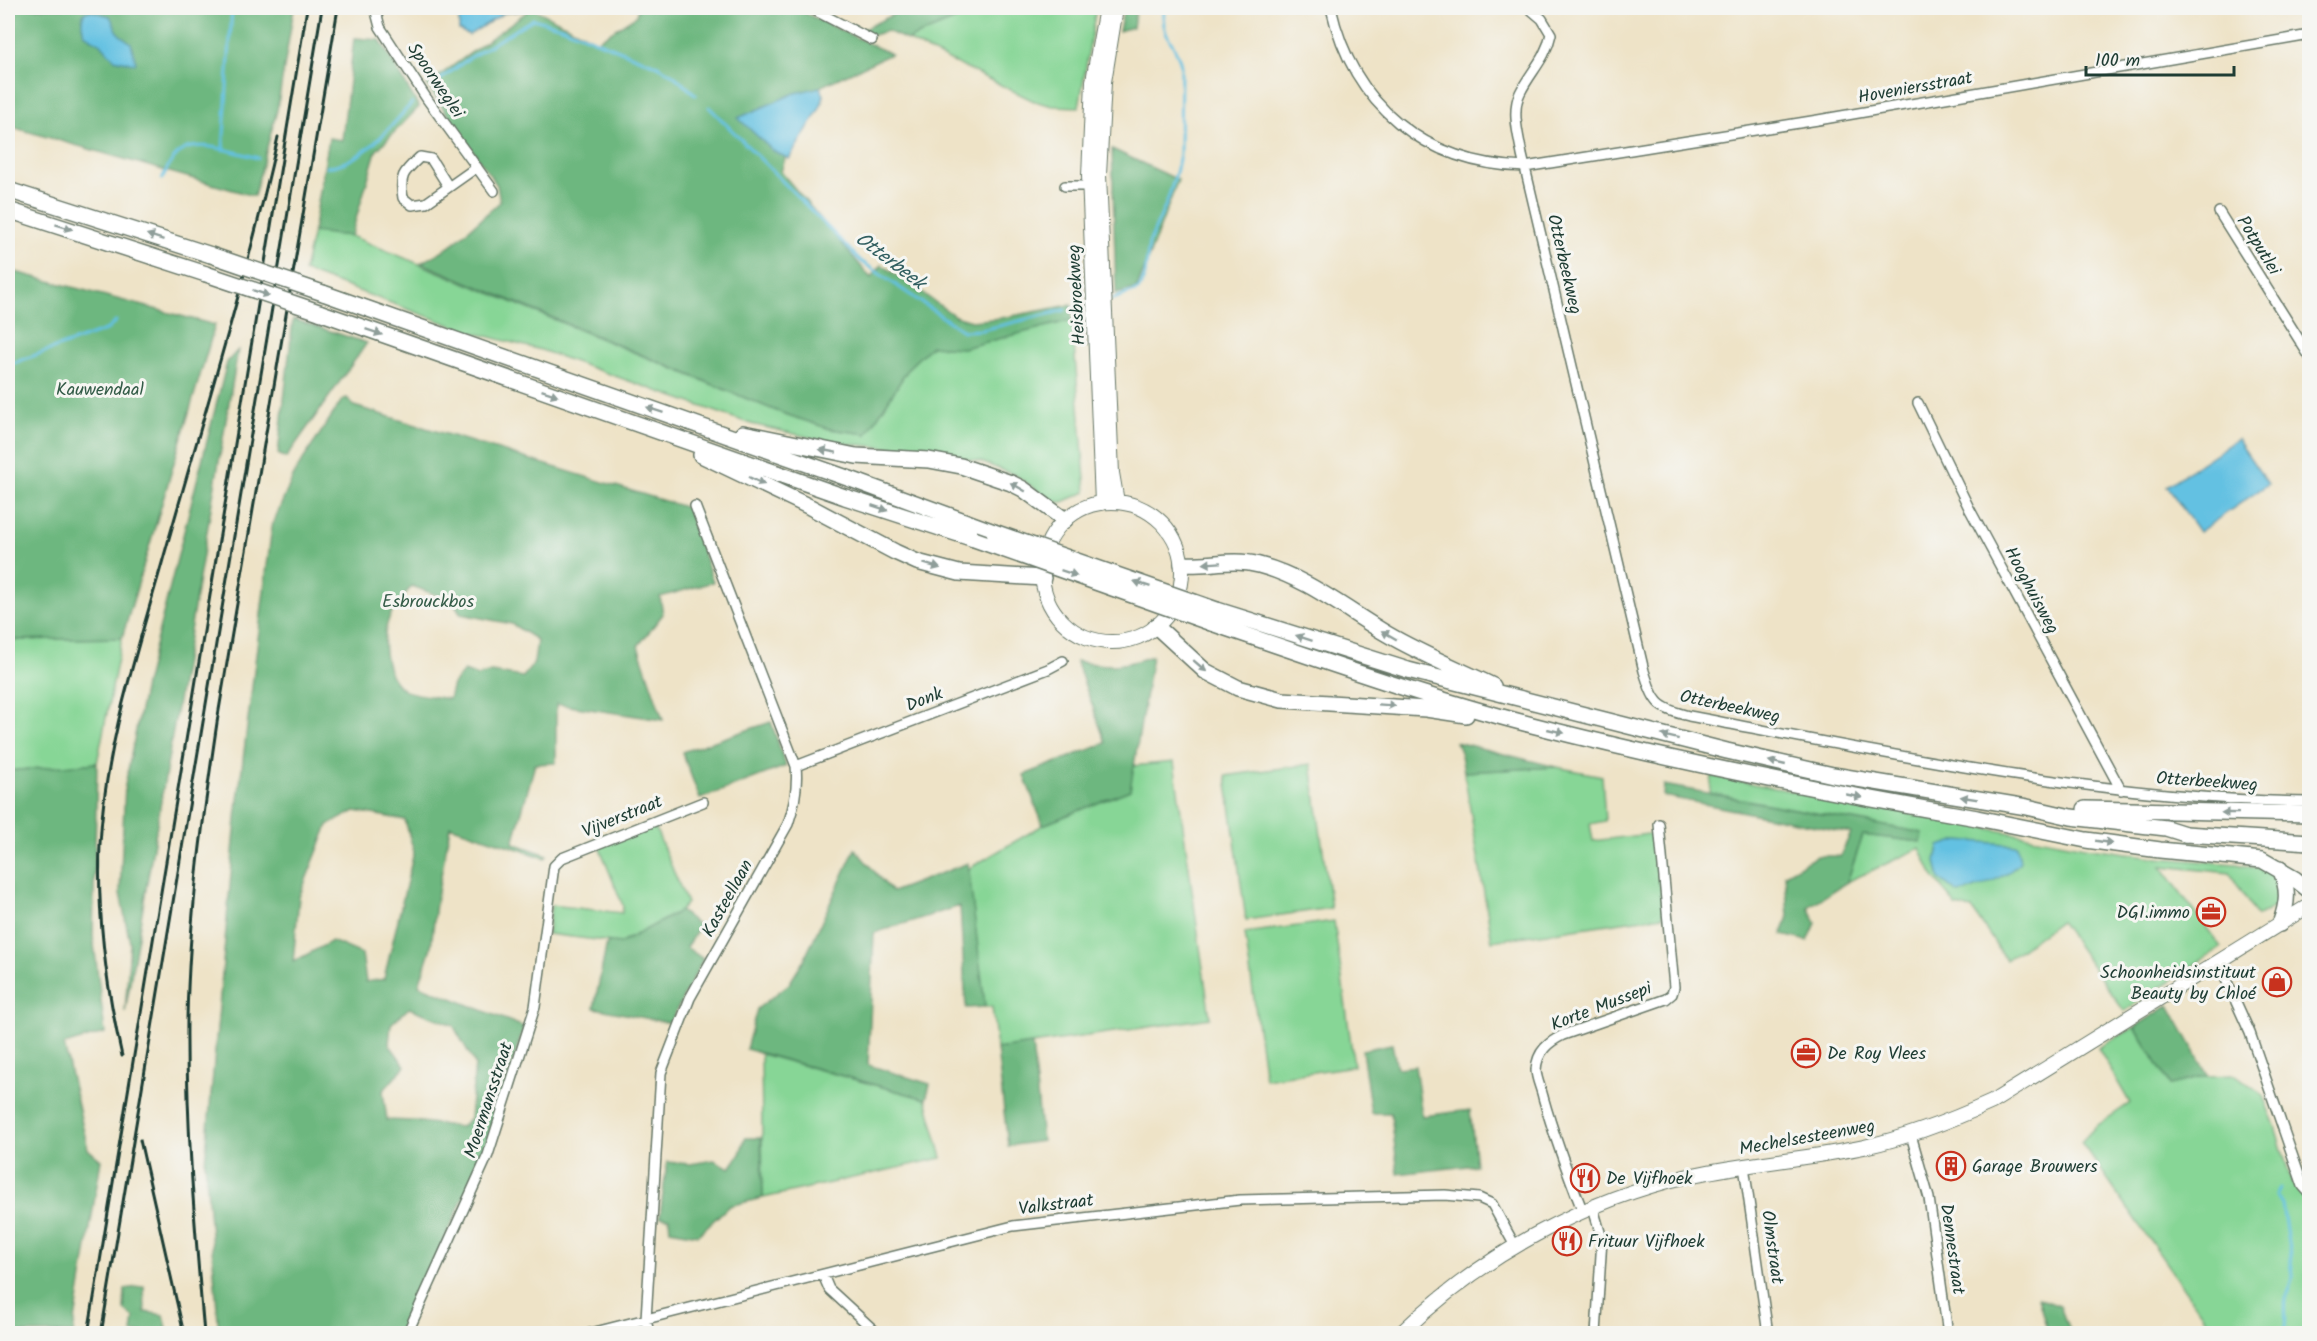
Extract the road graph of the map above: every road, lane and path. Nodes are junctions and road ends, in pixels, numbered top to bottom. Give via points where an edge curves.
1 (375, 8) edge
2 (810, 8) edge
3 (1106, 8) edge
4 (1116, 8) edge
5 (1331, 8) edge
6 (1529, 8) edge
7 (2310, 35) edge
8 (872, 40) dead end
9 (477, 167) junction
10 (1525, 167) junction
11 (448, 186) junction
12 (1065, 186) dead end
13 (1094, 186) junction
14 (8, 190) edge
15 (494, 191) dead end
16 (8, 210) edge
17 (2219, 212) dead end
18 (2310, 357) edge
19 (1918, 403) dead end
20 (710, 429) junction
21 (685, 441) junction
22 (1109, 503) junction
23 (695, 506) dead end
24 (1065, 520) junction
25 (1182, 564) junction
26 (1042, 578) junction
27 (1214, 617) junction
28 (1156, 626) junction
29 (1063, 661) dead end
30 (1522, 700) junction
31 (1499, 716) junction
32 (796, 766) junction
33 (2121, 790) junction
34 (702, 802) dead end
35 (2310, 802) edge
36 (2026, 807) junction
37 (2310, 814) edge
38 (1977, 818) junction
39 (1659, 824) dead end
40 (2185, 834) junction
41 (2310, 842) edge
42 (556, 863) joint
43 (2280, 869) junction
44 (2310, 891) edge
45 (2310, 905) edge
46 (2280, 924) junction
47 (2218, 962) junction
48 (1911, 1135) junction
49 (1744, 1166) junction
50 (2310, 1194) edge
51 (1588, 1210) junction
52 (1515, 1246) junction
53 (823, 1275) junction
54 (646, 1319) junction
55 (407, 1334) edge
56 (587, 1334) edge
57 (650, 1334) edge
58 (878, 1334) edge
59 (1400, 1334) edge
60 (1596, 1334) edge
61 (1768, 1334) edge
62 (1948, 1334) edge

1 - 9 street, Spoorweglei via 380,27
2 - 8 street
3 - 13 main road, Heisbroekweg via 1093,81 1089,136
4 - 13 main road, Heisbroekweg
5 - 10 street, Hoveniersstraat via 1353,69 1371,96 1395,120 1417,138 1462,158
6 - 10 street via 1551,34 1548,50 1519,95 1516,120
7 - 10 street, Hoveniersstraat
9 - 11 street
9 - 15 street, Spoorweglei
10 - 33 street, Otterbeekweg via 1644,671 1658,704 1670,711 1995,773
11 - 11 street via 431,159 420,157 404,171 401,185 403,198 412,205 426,203
12 - 13 street
13 - 22 main road, Heisbroekweg via 1104,401 1112,473
20 -> 14 main road, bridge via 323,293
16 -> 21 main road, bridge via 319,312
17 - 18 street, Potputlei
19 - 33 street, Hooghuisweg via 1969,508
24 -> 20 main road via 1023,489 961,466 856,456
27 -> 20 main road, bridge
21 -> 26 main road via 704,457 917,562 958,573
21 -> 27 main road, bridge
22 - 24 main road via 1089,506
22 - 25 main road via 1142,509 1164,525
23 - 32 street, Kasteellaan
24 - 26 main road via 1046,550
25 - 28 main road via 1178,597
30 -> 25 main road via 1428,657 1312,587 1278,572 1243,562
26 - 28 main road via 1050,605 1076,632 1103,641 1125,641
30 -> 27 main road
27 - 31 main road via 1378,680
28 -> 31 main road via 1205,671 1238,688 1282,700 1426,709 1481,718
29 - 32 street, Donk
36 -> 30 main road via 1833,775
31 -> 38 main road via 1714,769
32 - 54 street, Kasteellaan via 798,782 788,824 690,998 661,1073
33 - 35 street, Otterbeekweg
34 - 42 street, Vijverstraat
37 -> 36 main road
36 - 40 main road
38 - 40 main road
38 -> 43 main road via 2086,840 2262,860
39 - 51 street, Korte Mussepi via 1672,994 1563,1035 1549,1043 1537,1063 1548,1117
40 - 41 main road
42 - 55 street, Moermansstraat via 535,1007 525,1041 482,1170
43 - 44 main road
43 - 46 main road via 2288,892
45 - 46 main road, Mechelsesteenweg
46 - 47 main road, Mechelsesteenweg
47 - 48 main road, Mechelsesteenweg via 1992,1102
47 - 50 street via 2247,1024 2302,1186
48 - 49 main road, Mechelsesteenweg via 1863,1147
48 - 62 street, Dennestraat via 1929,1198
49 - 51 main road, Mechelsesteenweg via 1642,1189
49 - 61 street, Olmstraat
51 - 52 main road, Mechelsesteenweg
51 - 60 street via 1602,1239
52 - 53 street, Valkstraat via 1492,1204 1479,1198 1445,1195 1240,1200 1013,1226
52 - 59 main road, Mechelsesteenweg via 1431,1304
53 - 54 street, Valkstraat
53 - 58 street via 829,1289
54 - 56 street, Valkstraat
54 - 57 street, Kasteellaan

